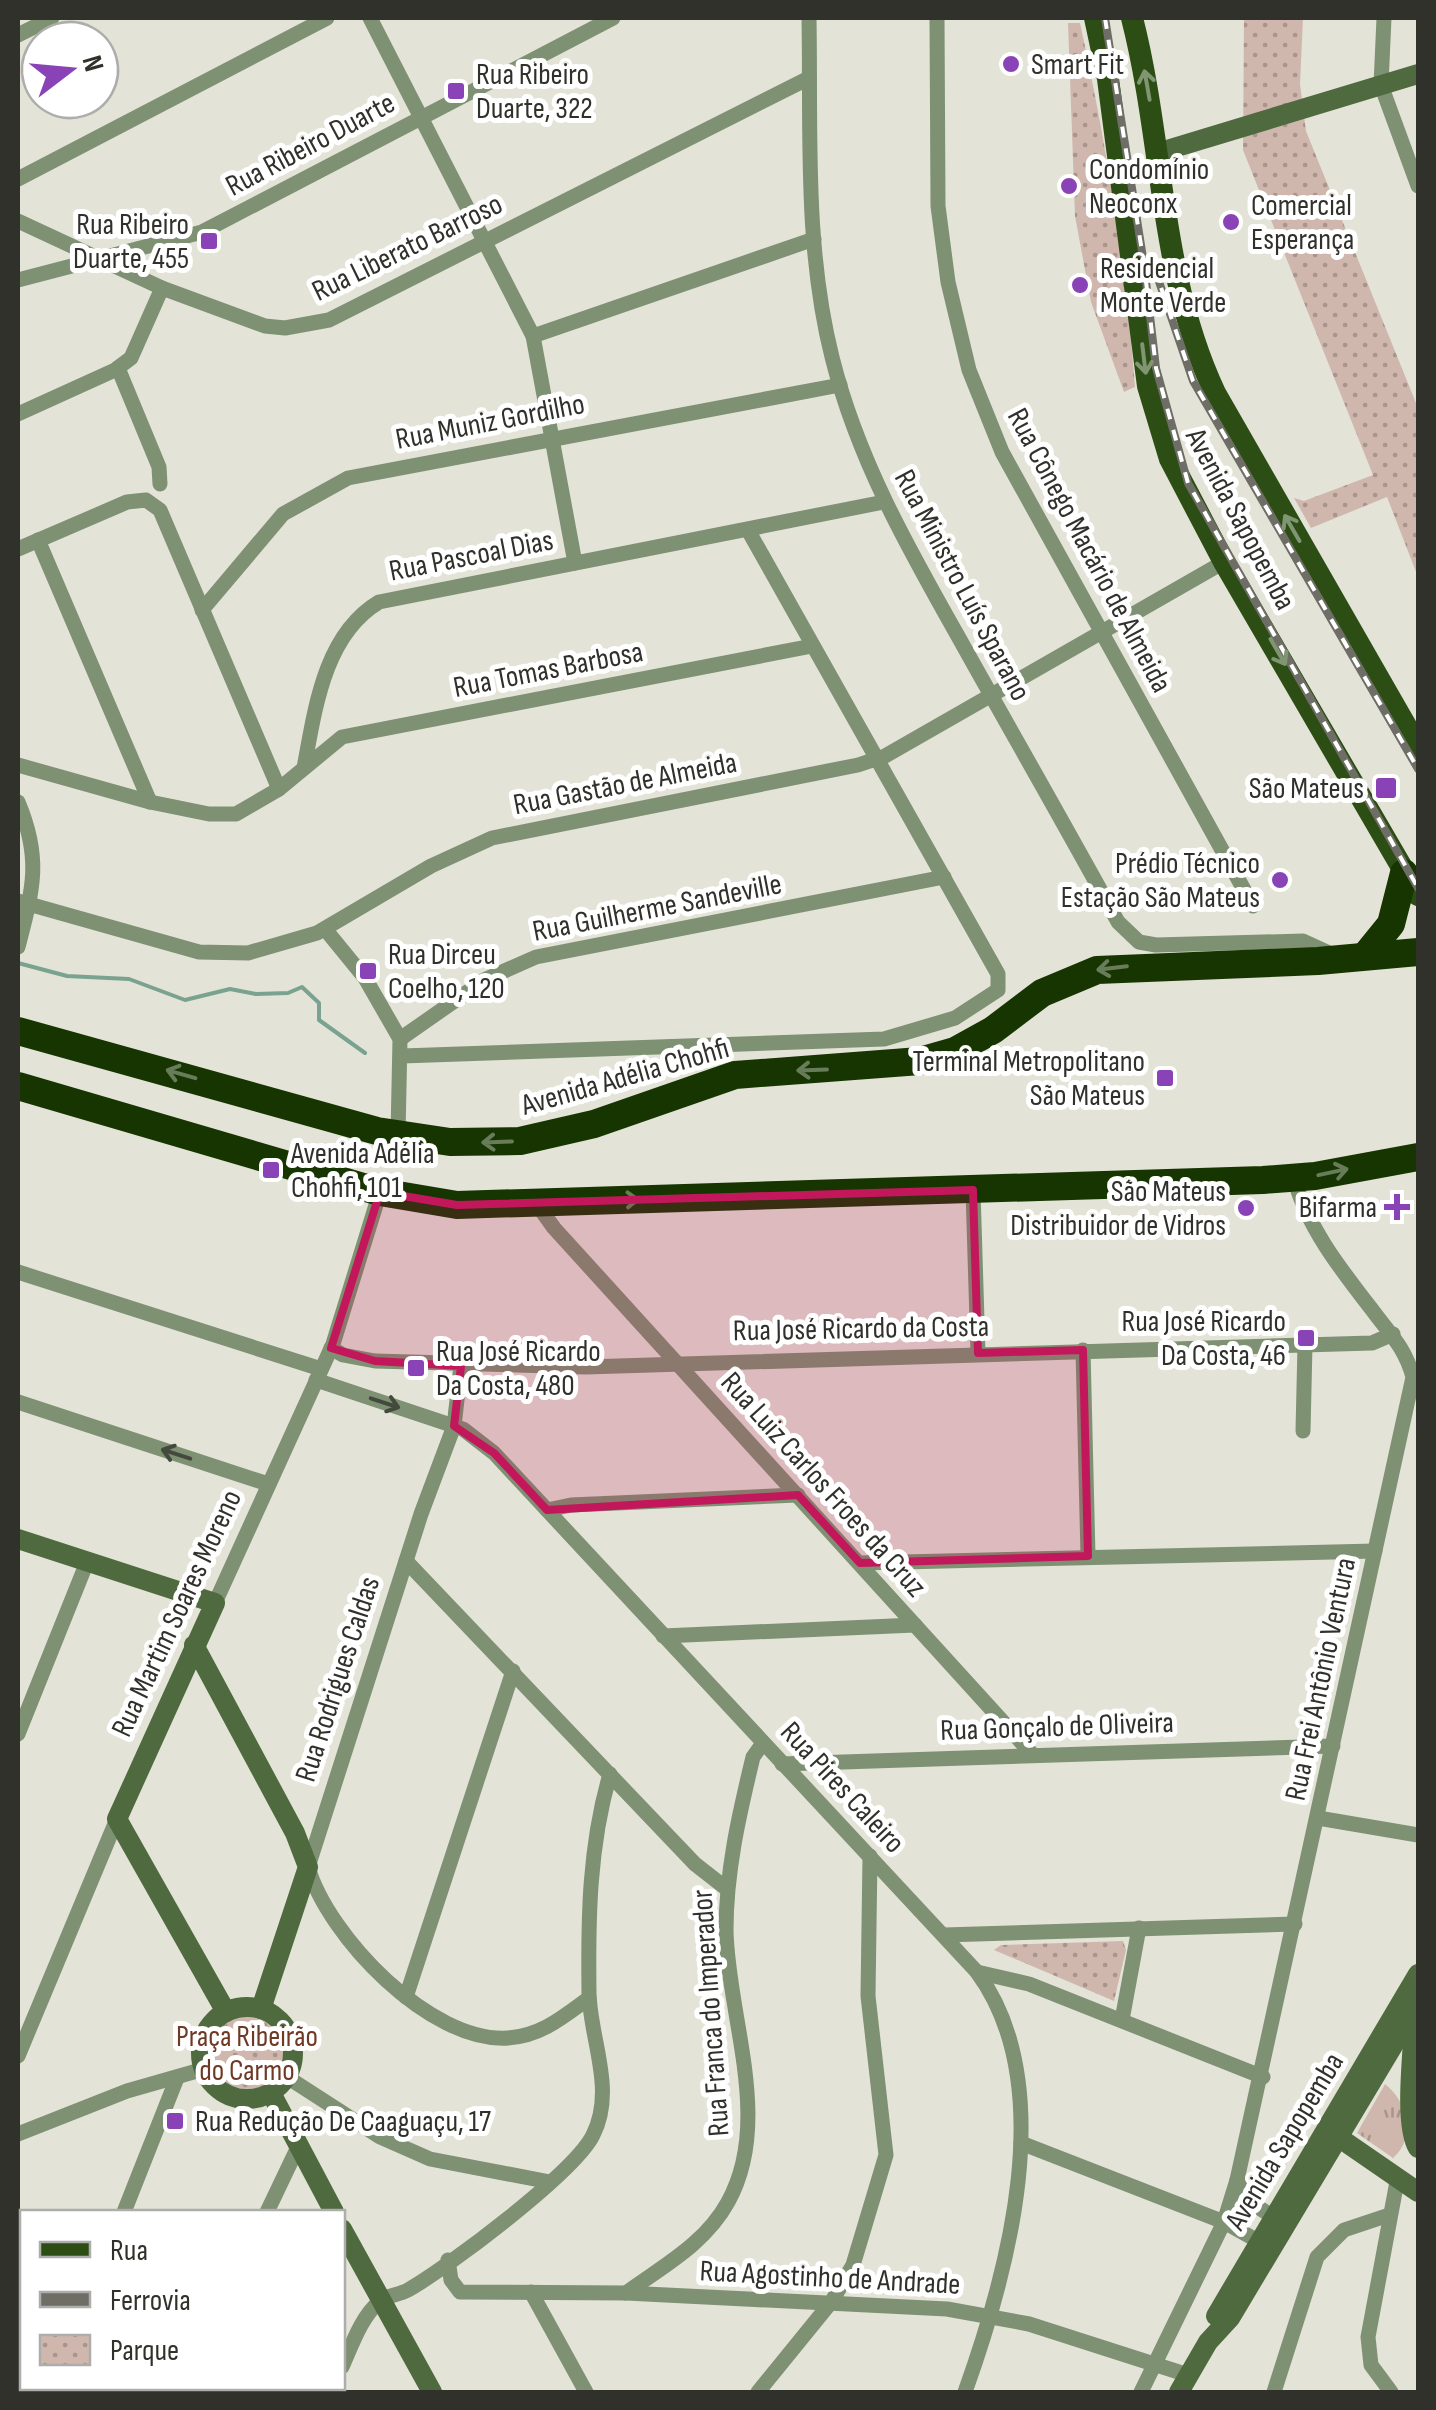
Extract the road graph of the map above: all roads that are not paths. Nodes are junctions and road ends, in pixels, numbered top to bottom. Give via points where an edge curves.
1 (52, 18) edge
2 (327, 18) edge
3 (370, 18) edge
4 (613, 18) edge
5 (809, 18) edge
6 (938, 18) edge
7 (1095, 18) edge
8 (1132, 18) edge
9 (1384, 18) edge
10 (18, 36) edge
11 (1418, 74) edge
12 (809, 78) junction
13 (1381, 85) junction
14 (1109, 89) junction
15 (420, 117) junction
16 (1157, 153) junction
17 (18, 178) edge
18 (1418, 186) edge
19 (18, 221) edge
20 (814, 239) junction
21 (484, 241) junction
22 (96, 258) junction
23 (18, 280) edge
24 (162, 288) junction
25 (532, 336) junction
26 (118, 368) junction
27 (840, 384) junction
28 (18, 414) edge
29 (553, 438) junction
30 (160, 484) dead end
31 (884, 502) junction
32 (748, 530) junction
33 (38, 540) junction
34 (18, 549) edge
35 (575, 562) junction
36 (1224, 562) junction
37 (202, 610) junction
38 (1101, 633) junction
39 (812, 646) junction
40 (990, 694) junction
41 (1418, 747) edge
42 (878, 758) junction
43 (18, 765) edge
44 (304, 768) junction
45 (278, 789) junction
46 (18, 802) edge
47 (150, 802) junction
48 (944, 876) junction
49 (1411, 884) edge
50 (23, 903) edge
51 (1252, 906) dead end
52 (325, 929) junction
53 (18, 946) edge
54 (1418, 952) edge
55 (1353, 958) junction
56 (18, 1031) edge
57 (401, 1048) junction
58 (18, 1086) edge
59 (398, 1134) junction
60 (1418, 1156) edge
61 (1294, 1178) junction
62 (974, 1190) junction
63 (380, 1192) junction
64 (536, 1203) junction
65 (18, 1272) edge
66 (1393, 1334) junction
67 (1305, 1345) junction
68 (332, 1348) junction
69 (1083, 1350) junction
70 (978, 1353) junction
71 (674, 1361) junction
72 (461, 1366) junction
73 (318, 1375) junction
74 (18, 1402) edge
75 (454, 1426) junction
76 (1303, 1431) dead end
77 (268, 1484) junction
78 (798, 1496) junction
79 (547, 1510) junction
80 (18, 1538) edge
81 (1375, 1551) junction
82 (1088, 1556) junction
83 (87, 1562) junction
84 (406, 1562) junction
85 (860, 1564) junction
86 (215, 1603) junction
87 (915, 1625) junction
88 (663, 1636) junction
89 (194, 1645) junction
90 (514, 1671) junction
91 (18, 1734) edge
92 (762, 1743) junction
93 (1333, 1746) junction
94 (1033, 1755) junction
95 (782, 1764) junction
96 (610, 1774) junction
97 (1318, 1818) junction
98 (117, 1819) junction
99 (1418, 1835) edge
100 (870, 1856) junction
101 (308, 1867) junction
102 (727, 1890) junction
103 (1295, 1924) junction
104 (1139, 1928) junction
105 (944, 1935) junction
106 (977, 1972) junction
107 (1418, 1974) edge
108 (406, 1997) junction
109 (589, 1998) junction
110 (1417, 2006) edge
111 (261, 2009) junction
112 (226, 2012) junction
113 (1122, 2020) junction
114 (18, 2056) edge
115 (1375, 2064) junction
116 (204, 2069) junction
117 (287, 2077) junction
118 (1263, 2077) junction
119 (178, 2078) junction
120 (271, 2094) junction
121 (1412, 2099) junction
122 (1333, 2133) junction
123 (18, 2134) edge
124 (1022, 2143) junction
125 (1416, 2144) edge
126 (298, 2147) junction
127 (1398, 2176) junction
128 (1236, 2180) junction
129 (550, 2182) junction
130 (1418, 2192) edge
131 (125, 2210) edge
132 (268, 2210) edge
133 (333, 2210) edge
134 (1389, 2215) junction
135 (1273, 2217) junction
136 (1224, 2222) junction
137 (345, 2234) edge
138 (1258, 2241) junction
139 (448, 2260) junction
140 (532, 2292) junction
141 (626, 2294) junction
142 (381, 2300) junction
143 (830, 2302) junction
144 (989, 2315) junction
145 (1208, 2342) junction
146 (345, 2360) edge
147 (1157, 2362) junction
148 (1183, 2384) edge
149 (432, 2392) edge
150 (586, 2392) edge
151 (758, 2392) edge
152 (965, 2392) edge
153 (1141, 2392) edge
154 (1274, 2392) edge
155 (1391, 2392) edge

1 - 10 street
2 - 17 street
3 - 15 street
4 - 15 street, Rua Ribeiro Duarte
5 - 12 street, Rua Ministro Luís Sparano
6 - 38 street, Rua Cônego Macário de Almeida via 938,206 968,370 1002,452
7 - 14 main road, Avenida Sapopemba
16 -> 8 main road, Avenida Sapopemba
9 - 13 street
11 - 13 street
12 - 20 street, Rua Ministro Luís Sparano
12 - 21 street, Rua Liberato Barroso
13 - 16 street
13 - 18 street
14 - 16 main road via 1131,146 1144,155
14 -> 36 main road, Avenida Sapopemba via 1155,418
15 - 21 street
15 - 22 street, Rua Ribeiro Duarte via 202,232
41 -> 16 main road, Avenida Sapopemba via 1204,368 1171,261
19 - 22 street, Rua Liberato Barroso
20 - 25 street
20 - 27 street, Rua Ministro Luís Sparano via 822,312
21 - 24 street, Rua Liberato Barroso via 307,326 265,326
21 - 25 street
22 - 23 street, Rua Ribeiro Duarte
22 - 24 street, Rua Liberato Barroso
24 - 26 street via 140,343
25 - 29 street
26 - 28 street
26 - 30 street
27 - 29 street, Rua Muniz Gordilho
27 - 31 street, Rua Ministro Luís Sparano
29 - 35 street
29 - 37 street, Rua Muniz Gordilho via 424,460 328,487 261,535
31 - 32 street, Rua Pascoal Dias
31 - 40 street, Rua Ministro Luís Sparano
32 - 35 street, Rua Pascoal Dias
32 - 39 street
33 - 34 street
33 - 37 street via 146,500 160,510
33 - 47 street
35 - 44 street, Rua Pascoal Dias via 406,594 364,611 333,655
36 - 38 street, Rua Gastão de Almeida
36 -> 49 main road, Avenida Sapopemba
37 - 45 street
38 - 40 street, Rua Gastão de Almeida
38 - 51 street, Rua Cônego Macário de Almeida
39 - 42 street
39 - 44 street, Rua Tomas Barbosa via 363,732 342,738
40 - 42 street, Rua Gastão de Almeida
40 - 55 street, Rua Ministro Luís Sparano via 1118,922 1138,942 1302,942
42 - 48 street
42 - 52 street, Rua Gastão de Almeida via 492,838
43 - 47 street
44 - 45 street
45 - 47 street via 236,814
46 - 50 street via 35,849
48 - 57 street, Rua Guilherme Sandeville via 536,957 486,979
48 - 57 street via 998,974 998,990 924,1031 884,1040
49 - 55 highway via 1391,924
50 - 52 street, Rua Gastão de Almeida via 213,954 248,953
50 - 53 street
52 - 57 street via 365,978
54 - 55 highway, Avenida Adélia Chohfi
55 -> 59 highway, Avenida Adélia Chohfi via 1097,970 1042,993 955,1051 920,1061 735,1075 594,1124 520,1141 450,1142
59 -> 56 highway, Avenida Adélia Chohfi
57 - 59 street
58 - 63 highway
61 -> 60 highway
61 - 62 highway
61 - 66 street, Rua Frei Antônio Ventura via 1303,1210
64 -> 62 highway
62 - 70 street
63 - 64 highway via 457,1205
63 - 68 street, Rua Martim Soares Moreno
64 - 71 street, Rua Luiz Carlos Froes da Cruz
65 - 73 street, Rua Pires Caleiro
66 - 67 street, Rua José Ricardo da Costa via 1372,1343
66 - 81 street, Rua Frei Antônio Ventura via 1413,1377
67 - 69 street, Rua José Ricardo da Costa
67 - 76 street
68 - 72 street, Rua José Ricardo da Costa via 376,1361
68 - 73 street, Rua Martim Soares Moreno
69 - 70 street, Rua José Ricardo da Costa
69 - 82 street
70 - 71 street, Rua José Ricardo da Costa
71 - 72 street, Rua José Ricardo da Costa
71 - 78 street, Rua Luiz Carlos Froes da Cruz
72 - 75 street, Rua Rodrigues Caldas
73 -> 75 street, Rua Pires Caleiro
73 - 77 street, Rua Martim Soares Moreno
77 -> 74 street
75 - 79 street, Rua Pires Caleiro via 494,1453
75 - 84 street, Rua Rodrigues Caldas
77 - 86 street, Rua Martim Soares Moreno
78 - 79 street
78 - 85 street, Rua Luiz Carlos Froes da Cruz
79 - 88 street, Rua Pires Caleiro
80 - 83 street
81 - 82 street
81 - 93 street, Rua Frei Antônio Ventura
82 - 85 street
83 - 86 street
83 - 91 street
84 - 90 street
84 - 101 street, Rua Rodrigues Caldas
85 - 87 street, Rua Luiz Carlos Froes da Cruz
86 - 89 street, Rua Martim Soares Moreno
87 - 88 street
87 - 94 street, Rua Luiz Carlos Froes da Cruz
88 - 92 street, Rua Pires Caleiro
89 - 98 street, Rua Martim Soares Moreno
89 - 101 street
90 - 96 street
90 - 108 street
92 - 95 street, Rua Pires Caleiro
92 - 102 street, Rua Franca do Imperador via 753,1757
93 - 94 street, Rua Gonçalo de Oliveira
93 - 97 street, Rua Frei Antônio Ventura
94 - 95 street, Rua Gonçalo de Oliveira
95 - 100 street, Rua Pires Caleiro
96 - 102 street
96 - 109 street via 594,1840
97 - 99 street
97 - 103 street, Rua Frei Antônio Ventura
98 - 112 street
98 - 114 street, Rua Martim Soares Moreno
100 - 105 street, Rua Pires Caleiro
100 - 143 street via 868,1996 886,2155 853,2264
101 - 108 street via 320,1899
101 - 111 street, Rua Rodrigues Caldas
102 - 141 street, Rua Franca do Imperador via 746,2155 729,2202 710,2229
103 - 104 street
103 - 118 street, Rua Frei Antônio Ventura
104 - 105 street
104 - 113 street
105 - 106 street, Rua Pires Caleiro
106 - 113 street
106 - 124 street, Rua Pires Caleiro via 1007,2028
107 - 115 street, Avenida Sapopemba
108 - 109 street via 466,2032 498,2038 548,2028
109 - 129 street via 600,2110 594,2135
110 - 115 street, Avenida Sapopemba
110 - 121 street
111 - 112 street
111 - 117 street via 288,2031 294,2054
112 - 116 street via 204,2036
113 - 118 street
115 - 121 street
115 - 122 street, Avenida Sapopemba
116 - 119 street
116 - 120 street via 231,2097
117 - 120 street
117 - 129 street via 380,2137 430,2159
118 - 128 street, Rua Frei Antônio Ventura
119 - 123 street
119 - 131 street
120 - 126 street
121 - 125 street
122 - 127 street
122 - 135 street, Avenida Sapopemba
122 - 145 street, Avenida Sapopemba via 1230,2318
124 - 136 street
124 - 144 street, Rua Pires Caleiro
125 - 127 street
126 - 132 street
126 - 133 street
127 - 130 street
127 - 134 street
128 - 135 street via 1246,2199
128 - 136 street, Rua Frei Antônio Ventura
129 - 139 street
134 - 154 street via 1344,2230 1316,2257
134 - 155 street via 1368,2337 1371,2366
135 - 138 street, Avenida Sapopemba
136 - 138 street
136 - 147 street, Rua Frei Antônio Ventura
137 - 142 street
138 - 145 street, Avenida Sapopemba
139 - 140 street, Rua Agostinho de Andrade via 460,2292
139 - 142 street via 406,2292
140 - 141 street, Rua Agostinho de Andrade
140 - 150 street
141 - 143 street, Rua Agostinho de Andrade
142 - 146 street
142 - 149 street
143 - 144 street, Rua Agostinho de Andrade
143 - 151 street
144 - 147 street, Rua Agostinho de Andrade
144 - 152 street, Rua Pires Caleiro
145 - 148 street, Avenida Sapopemba
147 - 148 street, Rua Agostinho de Andrade
147 - 153 street, Rua Frei Antônio Ventura

